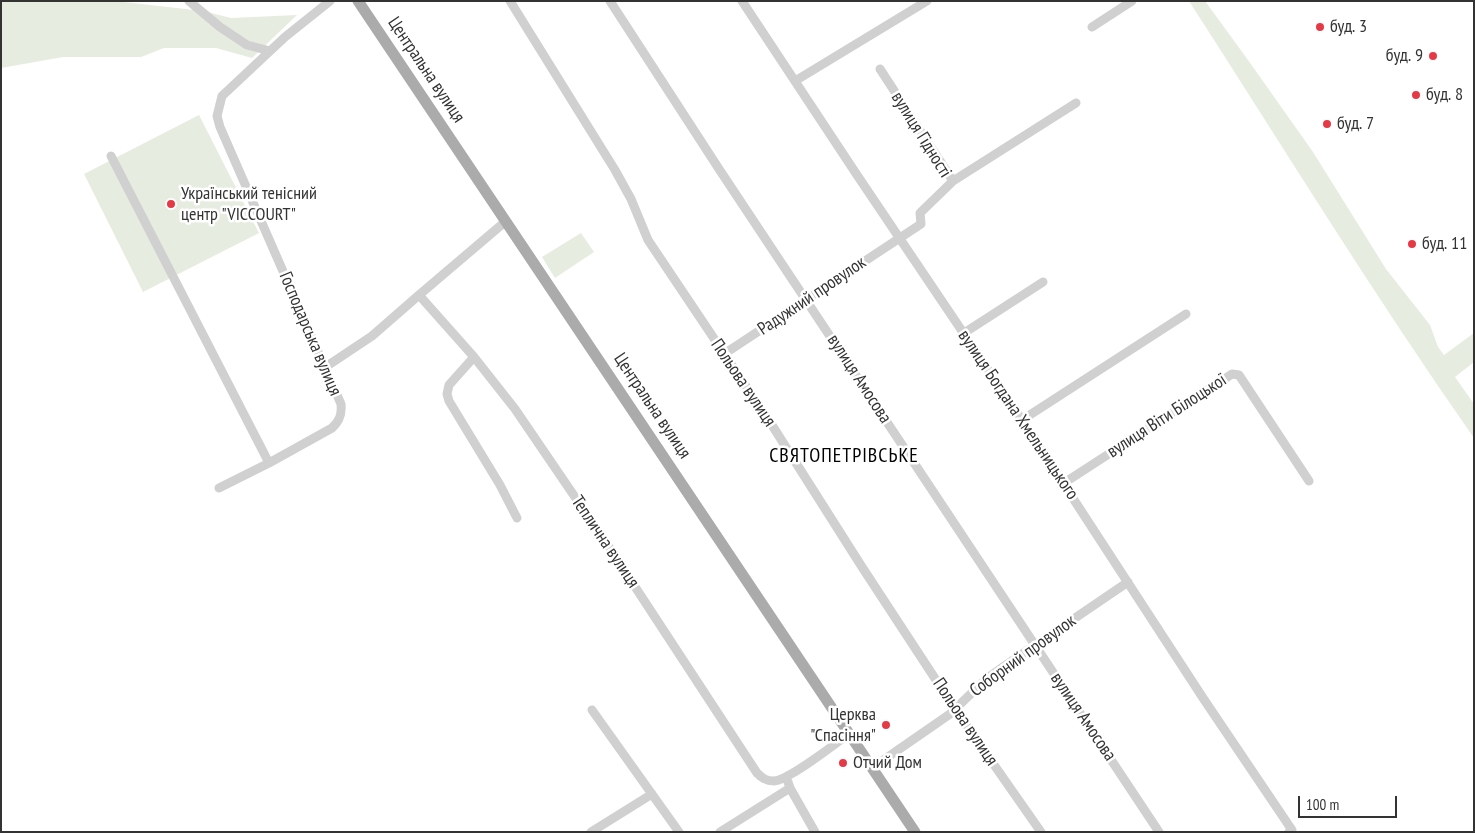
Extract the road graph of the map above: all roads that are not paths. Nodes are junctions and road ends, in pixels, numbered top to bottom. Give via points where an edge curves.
1 (189, 1) edge
2 (330, 1) edge
3 (359, 1) edge
4 (510, 1) edge
5 (610, 1) edge
6 (742, 1) edge
7 (927, 1) edge
8 (1132, 1) edge
9 (1092, 27) dead end
10 (270, 51) junction
11 (880, 70) dead end
12 (795, 81) junction
13 (1076, 103) dead end
14 (111, 156) dead end
15 (953, 181) junction
16 (506, 221) junction
17 (899, 238) junction
18 (1043, 282) dead end
19 (419, 295) junction
20 (806, 300) junction
21 (1186, 314) dead end
22 (964, 333) junction
23 (724, 354) junction
24 (474, 357) junction
25 (324, 368) junction
26 (1022, 420) junction
27 (268, 463) junction
28 (1309, 481) dead end
29 (1064, 483) junction
30 (220, 488) dead end
31 (517, 518) dead end
32 (1128, 582) junction
33 (1035, 644) junction
34 (955, 709) junction
35 (592, 710) dead end
36 (850, 733) junction
37 (872, 768) junction
38 (787, 778) junction
39 (790, 788) junction
40 (652, 794) junction
41 (1291, 831) edge
42 (591, 832) edge
43 (680, 832) edge
44 (720, 832) edge
45 (815, 832) edge
46 (915, 832) edge
47 (1041, 832) edge
48 (1159, 832) edge

1 - 10 street via 220,28 247,45
2 - 10 street, Господарська вулиця
3 - 16 main road, Центральна вулиця
4 - 23 street, Польова вулиця via 616,170 648,240
5 - 20 street, вулиця Амосова
6 - 12 street, вулиця Богдана Хмельницького
7 - 12 street
8 - 9 street
10 - 25 street, Господарська вулиця via 222,96 217,116
11 - 15 street, вулиця Гідності
12 - 17 street, вулиця Богдана Хмельницького
13 - 15 street
14 - 27 street
15 - 17 street, вулиця Гідності via 920,213 921,224
16 - 19 street
16 - 36 main road, Центральна вулиця
17 - 20 street, Радужний провулок
17 - 22 street, вулиця Богдана Хмельницького
18 - 22 street
19 - 24 street, Теплична вулиця
19 - 25 street via 372,336
20 - 23 street, Радужний провулок
20 - 33 street, вулиця Амосова
21 - 26 street
22 - 26 street, вулиця Богдана Хмельницького
23 - 34 street, Польова вулиця
24 - 31 street via 449,385 449,402
24 - 38 street, Теплична вулиця via 515,409 604,539 757,773 766,780
25 - 27 street, Господарська вулиця via 341,404 340,419 332,428
26 - 29 street, вулиця Богдана Хмельницького
27 - 30 street
28 - 29 street, вулиця Віти Білоцької via 1239,375 1232,374
29 - 32 street, вулиця Богдана Хмельницького
32 - 33 street, Соборний провулок
32 - 41 street, вулиця Богдана Хмельницького
33 - 34 street, Соборний провулок via 985,680
33 - 48 street, вулиця Амосова
34 - 37 street, Соборний провулок
34 - 47 street, Польова вулиця
35 - 40 street
36 - 37 main road, Центральна вулиця
36 - 38 street
37 - 46 main road, Центральна вулиця
38 - 39 street
39 - 44 street
39 - 45 street
40 - 42 street
40 - 43 street

